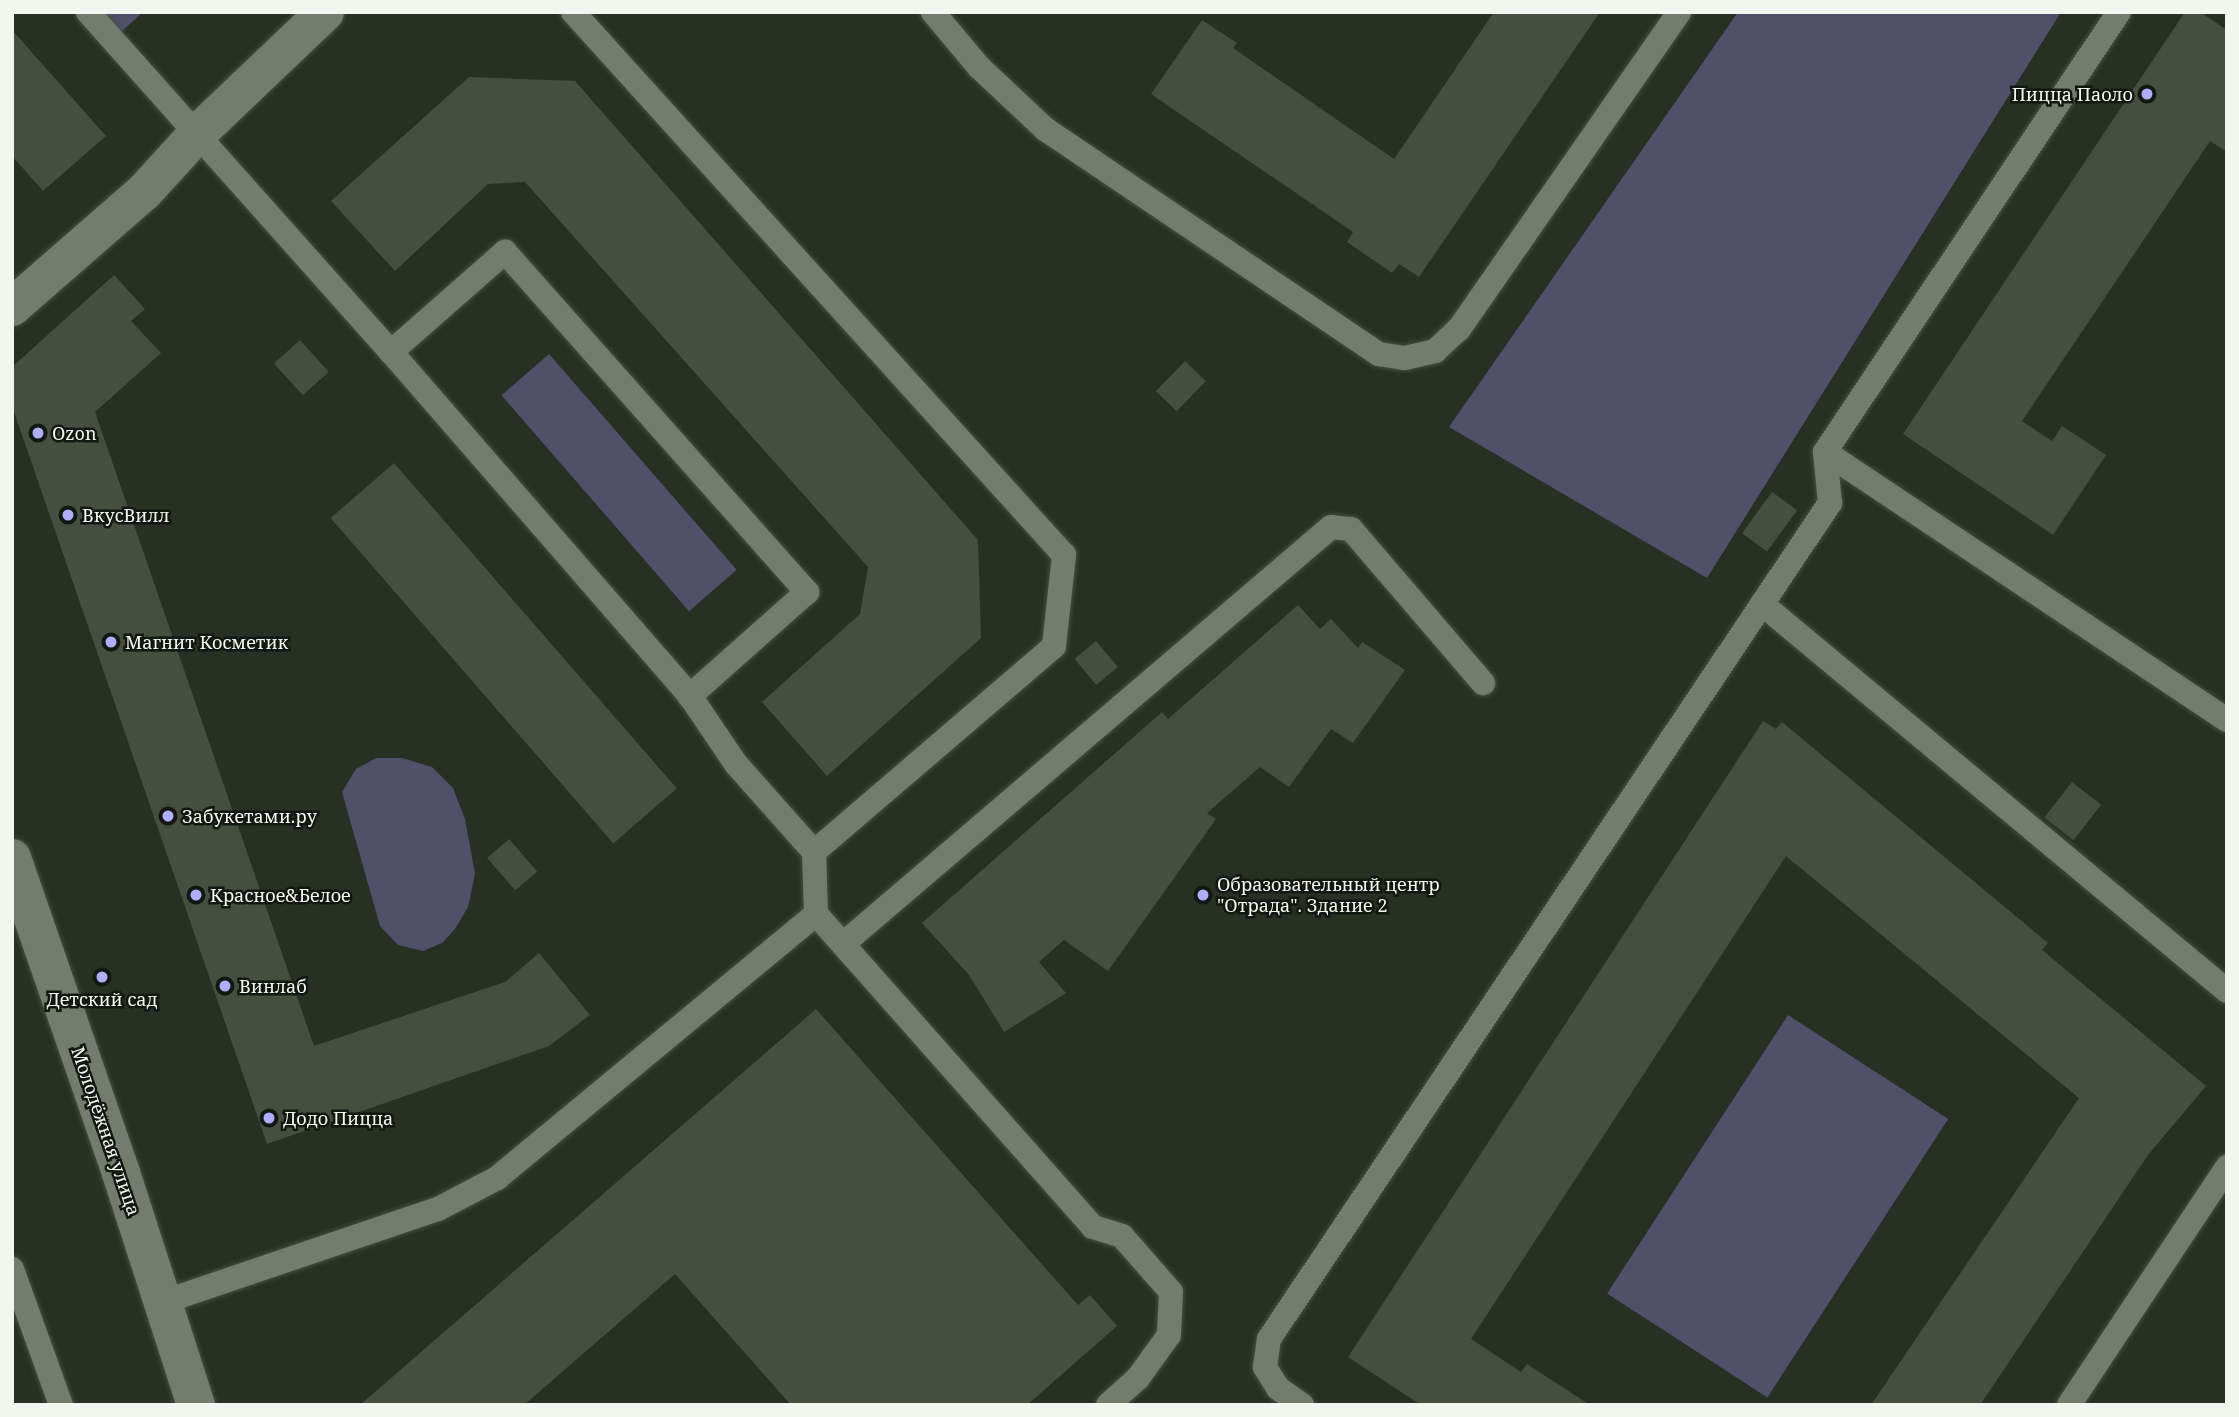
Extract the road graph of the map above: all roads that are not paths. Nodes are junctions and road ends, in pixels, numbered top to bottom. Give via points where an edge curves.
1 (88, 12) edge
2 (325, 12) edge
3 (573, 12) edge
4 (933, 12) edge
5 (1679, 12) edge
6 (2119, 12) edge
7 (196, 135) junction
8 (12, 307) edge
9 (391, 352) junction
10 (1825, 452) junction
11 (1762, 604) junction
12 (1483, 683) dead end
13 (690, 696) junction
14 (2227, 720) edge
15 (814, 852) junction
16 (12, 858) edge
17 (816, 914) junction
18 (843, 944) junction
19 (2227, 991) edge
20 (2227, 1167) edge
21 (12, 1269) edge
22 (163, 1302) junction
23 (61, 1405) edge
24 (196, 1405) edge
25 (1108, 1405) edge
26 (1302, 1405) edge
27 (2069, 1405) edge

1 - 7 lane
2 - 7 street
3 - 15 lane via 1064,555 1054,646
4 - 5 lane via 979,67 1045,129 1379,354 1405,358 1435,351 1459,329
6 - 10 lane
7 - 8 street via 145,192
7 - 9 lane
9 - 13 lane
9 - 13 lane via 505,251 807,592
10 - 11 lane via 1830,503
10 - 14 lane
11 - 19 lane
11 - 26 lane via 1269,1339 1265,1367 1278,1388
12 - 18 lane via 1351,529 1331,527
13 - 15 lane via 736,764
15 - 17 lane
16 - 22 street, Молодёжная улица
17 - 18 lane
17 - 22 lane via 497,1178 438,1209
18 - 25 lane via 1093,1227 1122,1236 1171,1292 1169,1335 1138,1378
20 - 27 lane
21 - 23 lane
22 - 24 street, Молодёжная улица

